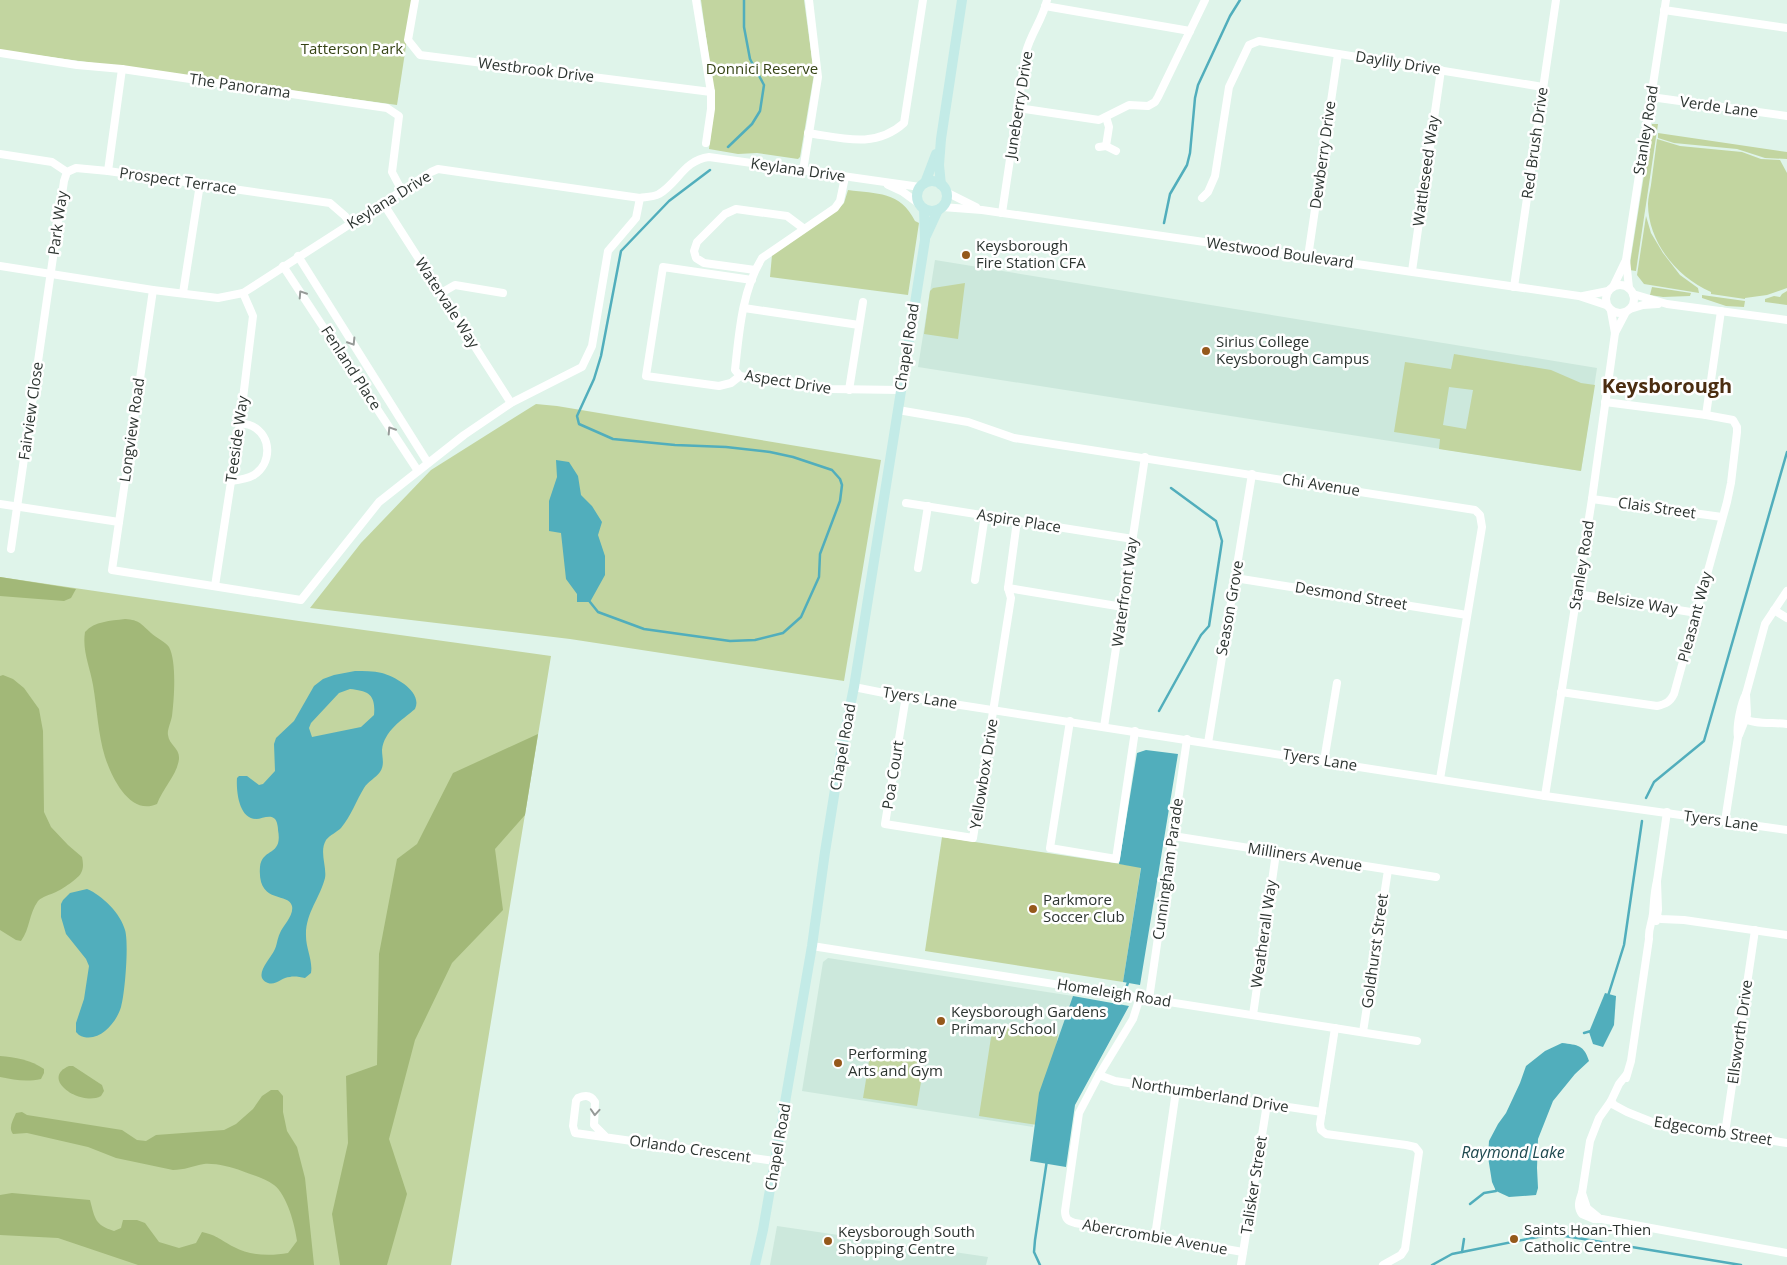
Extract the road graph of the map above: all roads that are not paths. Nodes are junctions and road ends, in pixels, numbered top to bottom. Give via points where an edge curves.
1 (415, 0) edge
2 (696, 0) edge
3 (809, 0) edge
4 (924, 0) edge
5 (962, 0) edge
6 (1205, 0) edge
7 (1556, 0) edge
8 (1666, 0) edge
9 (1046, 3) edge
10 (1664, 10) junction
11 (1787, 28) edge
12 (1190, 31) junction
13 (0, 53) edge
14 (1338, 54) junction
15 (122, 69) junction
16 (1441, 70) junction
17 (1543, 87) junction
18 (711, 92) junction
19 (1651, 97) junction
20 (1018, 108) junction
21 (1787, 116) edge
22 (1106, 117) junction
23 (808, 133) junction
24 (941, 139) junction
25 (706, 143) dead end
26 (1116, 152) dead end
27 (0, 154) edge
28 (108, 170) junction
29 (803, 171) junction
30 (67, 172) junction
31 (846, 177) junction
32 (871, 180) junction
33 (200, 184) junction
34 (922, 185) junction
35 (944, 188) junction
36 (402, 191) junction
37 (640, 198) junction
38 (1202, 198) dead end
39 (383, 203) junction
40 (921, 206) junction
41 (940, 209) junction
42 (982, 210) junction
43 (1002, 213) junction
44 (351, 224) junction
45 (803, 228) junction
46 (924, 240) junction
47 (298, 256) junction
48 (1308, 257) junction
49 (1626, 260) junction
50 (0, 266) edge
51 (283, 266) junction
52 (755, 270) junction
53 (1412, 272) junction
54 (51, 274) junction
55 (752, 280) junction
56 (1514, 287) junction
57 (1611, 289) junction
58 (153, 290) junction
59 (1631, 291) junction
60 (183, 293) junction
61 (243, 293) junction
62 (441, 293) junction
63 (503, 293) dead end
64 (1578, 296) junction
65 (863, 302) dead end
66 (1667, 304) junction
67 (744, 308) junction
68 (1609, 308) junction
69 (1720, 310) junction
70 (1628, 311) junction
71 (1787, 320) edge
72 (859, 325) junction
73 (1615, 334) junction
74 (740, 376) junction
75 (849, 390) junction
76 (901, 390) junction
77 (1605, 402) junction
78 (511, 403) junction
79 (898, 410) junction
80 (1706, 415) junction
81 (240, 423) junction
82 (1145, 457) junction
83 (428, 463) junction
84 (418, 471) junction
85 (1252, 474) junction
86 (231, 481) junction
87 (1592, 499) junction
88 (906, 503) dead end
89 (0, 504) edge
90 (928, 506) junction
91 (17, 507) junction
92 (985, 516) junction
93 (1722, 517) junction
94 (1017, 521) junction
95 (119, 522) junction
96 (1133, 539) junction
97 (11, 549) dead end
98 (918, 568) dead end
99 (1235, 578) junction
100 (975, 580) dead end
101 (216, 586) junction
102 (1008, 588) junction
103 (1787, 590) edge
104 (1577, 594) junction
105 (1123, 607) junction
106 (1774, 610) junction
107 (1697, 613) junction
108 (1467, 615) junction
109 (1787, 618) edge
110 (1337, 683) dead end
111 (854, 687) junction
112 (1561, 692) junction
113 (906, 696) junction
114 (994, 710) junction
115 (1744, 718) junction
116 (1070, 721) junction
117 (1787, 724) edge
118 (1104, 727) junction
119 (1135, 732) junction
120 (1187, 739) junction
121 (1208, 742) junction
122 (1324, 761) junction
123 (1440, 779) junction
124 (1545, 796) junction
125 (1667, 812) junction
126 (1725, 821) junction
127 (1787, 830) edge
128 (1173, 836) junction
129 (973, 838) joint
130 (1276, 853) junction
131 (1388, 870) junction
132 (1436, 877) dead end
133 (1656, 916) junction
134 (1755, 930) junction
135 (1787, 935) edge
136 (812, 946) junction
137 (1140, 997) junction
138 (1149, 999) junction
139 (1252, 1015) junction
140 (1335, 1028) junction
141 (1364, 1032) junction
142 (1416, 1041) dead end
143 (1100, 1075) junction
144 (1176, 1091) junction
145 (1614, 1103) junction
146 (1267, 1104) junction
147 (1322, 1112) junction
148 (1724, 1133) junction
149 (606, 1137) junction
150 (1787, 1143) edge
151 (775, 1161) junction
152 (1155, 1236) junction
153 (1243, 1252) junction
154 (1787, 1253) edge
155 (759, 1254) junction
156 (755, 1265) edge
157 (761, 1265) edge
158 (1241, 1265) edge
159 (1383, 1265) edge

1 - 18 street, Westbrook Drive via 408,40 420,55
2 - 18 street
3 - 23 street via 818,76
4 - 23 street via 904,123 870,140 854,141
5 - 24 main road
6 - 12 street
7 - 17 street, Red Brush Drive
8 - 10 street, Stanley Road
9 - 12 street
9 - 20 street, Juneberry Drive via 1029,42
10 - 11 street
10 - 19 street, Stanley Road
12 - 22 street via 1155,102 1148,106 1129,105
13 - 15 street, The Panorama
14 - 16 street, Daylily Drive
14 - 38 street, Daylily Drive via 1259,41 1247,48 1229,87 1215,176
14 - 48 street, Dewberry Drive
15 - 28 street
15 - 36 street, The Panorama via 387,108 399,116 392,172
16 - 17 street, Daylily Drive
16 - 53 street, Wattleseed Way
17 - 56 street, Red Brush Drive
18 - 25 street
19 - 21 street, Verde Lane
19 - 49 street, Stanley Road
20 - 22 street via 1094,120
20 - 43 street, Juneberry Drive
22 - 26 street via 1109,127 1102,147
23 - 29 street
24 - 34 main road
24 - 35 main road via 939,165
27 - 30 street via 52,162
28 - 30 street, Prospect Terrace via 76,168
28 - 33 street, Prospect Terrace
29 - 31 street, Keylana Drive
29 - 37 street, Keylana Drive via 702,158 660,193
30 - 54 street, Park Way
31 - 32 street, Keylana Drive
31 - 45 street, Aspect Drive via 840,201
32 - 34 street, Keylana Drive
32 - 40 street, Keylana Drive via 903,192
33 - 44 street, Prospect Terrace via 330,203
33 - 60 street
34 - 35 main road via 933,181
34 - 40 main road via 916,195
35 - 41 main road via 946,200
35 - 42 street, Westwood Boulevard via 958,199
36 - 37 street, Keylana Drive via 438,169
36 - 39 street, Keylana Drive
37 - 78 street via 636,218 608,251 592,346 582,367
39 - 44 street, Keylana Drive
39 - 62 street, Watervale Way
40 - 41 main road via 933,211
40 - 46 main road, Chapel Road
41 - 42 street, Westwood Boulevard
41 - 46 main road, Chapel Road
42 - 43 street, Westwood Boulevard
43 - 48 street, Westwood Boulevard
44 - 47 street, Keylana Drive
45 - 52 street, Aspect Drive via 762,258
45 - 52 street via 787,216 736,209 725,214 697,242 696,258 704,263
46 - 76 main road, Chapel Road
47 - 51 street, Keylana Drive
47 -> 83 street, Fenland Place
48 - 53 street, Westwood Boulevard
49 - 57 street, Stanley Road
49 - 59 street, Stanley Road
50 - 54 street, Keylana Drive
51 - 61 street, Keylana Drive
84 -> 51 street, Fenland Place
52 - 55 street, Aspect Drive
53 - 56 street, Westwood Boulevard
54 - 58 street, Keylana Drive
54 - 91 street, Fairview Close
55 - 67 street, Aspect Drive
55 - 74 street via 664,267 646,376 719,386
56 - 64 street, Westwood Boulevard
57 - 59 street via 1621,285
57 - 64 street, Westwood Boulevard
57 - 68 street via 1605,300
58 - 60 street, Keylana Drive
58 - 95 street, Longview Road
59 - 66 street
59 - 70 street via 1634,302
60 - 61 street, Keylana Drive via 218,298
61 - 81 street, Teeside Way via 253,316
62 - 63 street via 455,285
62 - 78 street, Watervale Way
64 - 68 street, Westwood Boulevard
65 - 72 street
66 - 69 street
66 - 70 street via 1648,304
67 - 72 street
67 - 74 street, Aspect Drive via 735,370
68 - 70 street via 1618,314
68 - 73 street, Stanley Road
69 - 71 street
69 - 80 street
70 - 73 street, Stanley Road
72 - 75 street
73 - 77 street, Stanley Road
74 - 75 street, Aspect Drive
75 - 76 street, Aspect Drive
76 - 79 main road, Chapel Road
77 - 80 street
77 - 87 street, Stanley Road
78 - 83 street
79 - 82 street, Chi Avenue via 968,422 1014,438
79 - 111 main road, Chapel Road
80 - 93 street, Pleasant Way via 1728,418 1737,427 1731,483
81 - 86 street, Teeside Way
81 - 86 street via 257,429 268,450 266,461 256,474
82 - 85 street, Chi Avenue
82 - 96 street, Waterfront Way
83 - 84 street
84 - 101 street via 379,502 301,600
85 - 99 street, Season Grove
85 - 108 street, Chi Avenue via 1475,510 1480,515 1482,527
86 - 101 street, Teeside Way
87 - 93 street, Clais Street
87 - 104 street, Stanley Road
88 - 90 street, Aspire Place
89 - 91 street
90 - 92 street, Aspire Place
90 - 98 street
91 - 95 street
91 - 97 street, Fairview Close
92 - 94 street, Aspire Place
92 - 100 street
93 - 107 street, Pleasant Way
94 - 96 street, Aspire Place
94 - 102 street, Yellowbox Drive
95 - 101 street, Longview Road via 112,570
96 - 105 street, Waterfront Way
99 - 108 street, Desmond Street
99 - 121 street, Season Grove
102 - 105 street
102 - 114 street, Yellowbox Drive via 1011,598
103 - 106 street
104 - 107 street, Belsize Way
104 - 112 street, Stanley Road
105 - 118 street, Waterfront Way
106 - 109 street
106 - 115 street via 1765,624 1742,701
107 - 112 street, Pleasant Way via 1674,694 1664,705
108 - 123 street, Chi Avenue
110 - 122 street
111 - 113 street, Tyers Lane
111 - 136 main road, Chapel Road
112 - 124 street, Stanley Road
113 - 114 street, Tyers Lane
113 - 129 street, Poa Court via 885,824
114 - 116 street, Tyers Lane
114 - 129 street, Yellowbox Drive
115 - 117 street
115 - 126 street via 1738,724
116 - 118 street, Tyers Lane
116 - 119 street via 1050,848 1116,859
118 - 119 street, Tyers Lane
119 - 120 street, Tyers Lane
120 - 121 street, Tyers Lane
120 - 128 street, Cunningham Parade
121 - 122 street, Tyers Lane
122 - 123 street, Tyers Lane
123 - 124 street, Tyers Lane
124 - 125 street, Tyers Lane
125 - 126 street, Tyers Lane
125 - 133 street via 1658,881 1653,894
126 - 127 street, Tyers Lane
128 - 130 street, Milliners Avenue
128 - 138 street, Cunningham Parade
130 - 131 street, Milliners Avenue
130 - 139 street, Weatherall Way
131 - 132 street, Milliners Avenue
131 - 141 street, Goldhurst Street
133 - 134 street
133 - 145 street via 1648,927 1631,1061
134 - 135 street
134 - 148 street, Ellsworth Drive
136 - 137 street, Homeleigh Road
136 - 151 main road, Chapel Road
137 - 138 street, Homeleigh Road
137 - 143 street, Abercrombie Avenue via 1133,1019
138 - 139 street, Homeleigh Road
139 - 140 street, Homeleigh Road
140 - 141 street, Homeleigh Road
140 - 147 street
141 - 142 street, Homeleigh Road
143 - 144 street, Northumberland Drive via 1115,1081
143 - 152 street, Abercrombie Avenue via 1080,1113 1066,1217 1075,1223
144 - 146 street, Northumberland Drive
144 - 152 street
145 - 148 street, Edgecomb Street via 1652,1122
145 - 154 street via 1603,1111 1590,1141 1582,1193 1589,1212 1602,1219
146 - 147 street, Northumberland Drive
146 - 153 street, Talisker Street
147 - 159 street via 1321,1130 1326,1134 1406,1145 1419,1152 1405,1249
148 - 150 street, Edgecomb Street
149 -> 149 street, Orlando Crescent via 575,1133 573,1126 578,1098 587,1096 594,1099 594,1125
149 - 151 street, Orlando Crescent
151 - 155 main road, Chapel Road
152 - 153 street, Abercrombie Avenue
153 - 158 street, Talisker Street
155 - 156 main road, Chapel Road
155 - 157 main road, Chapel Road

